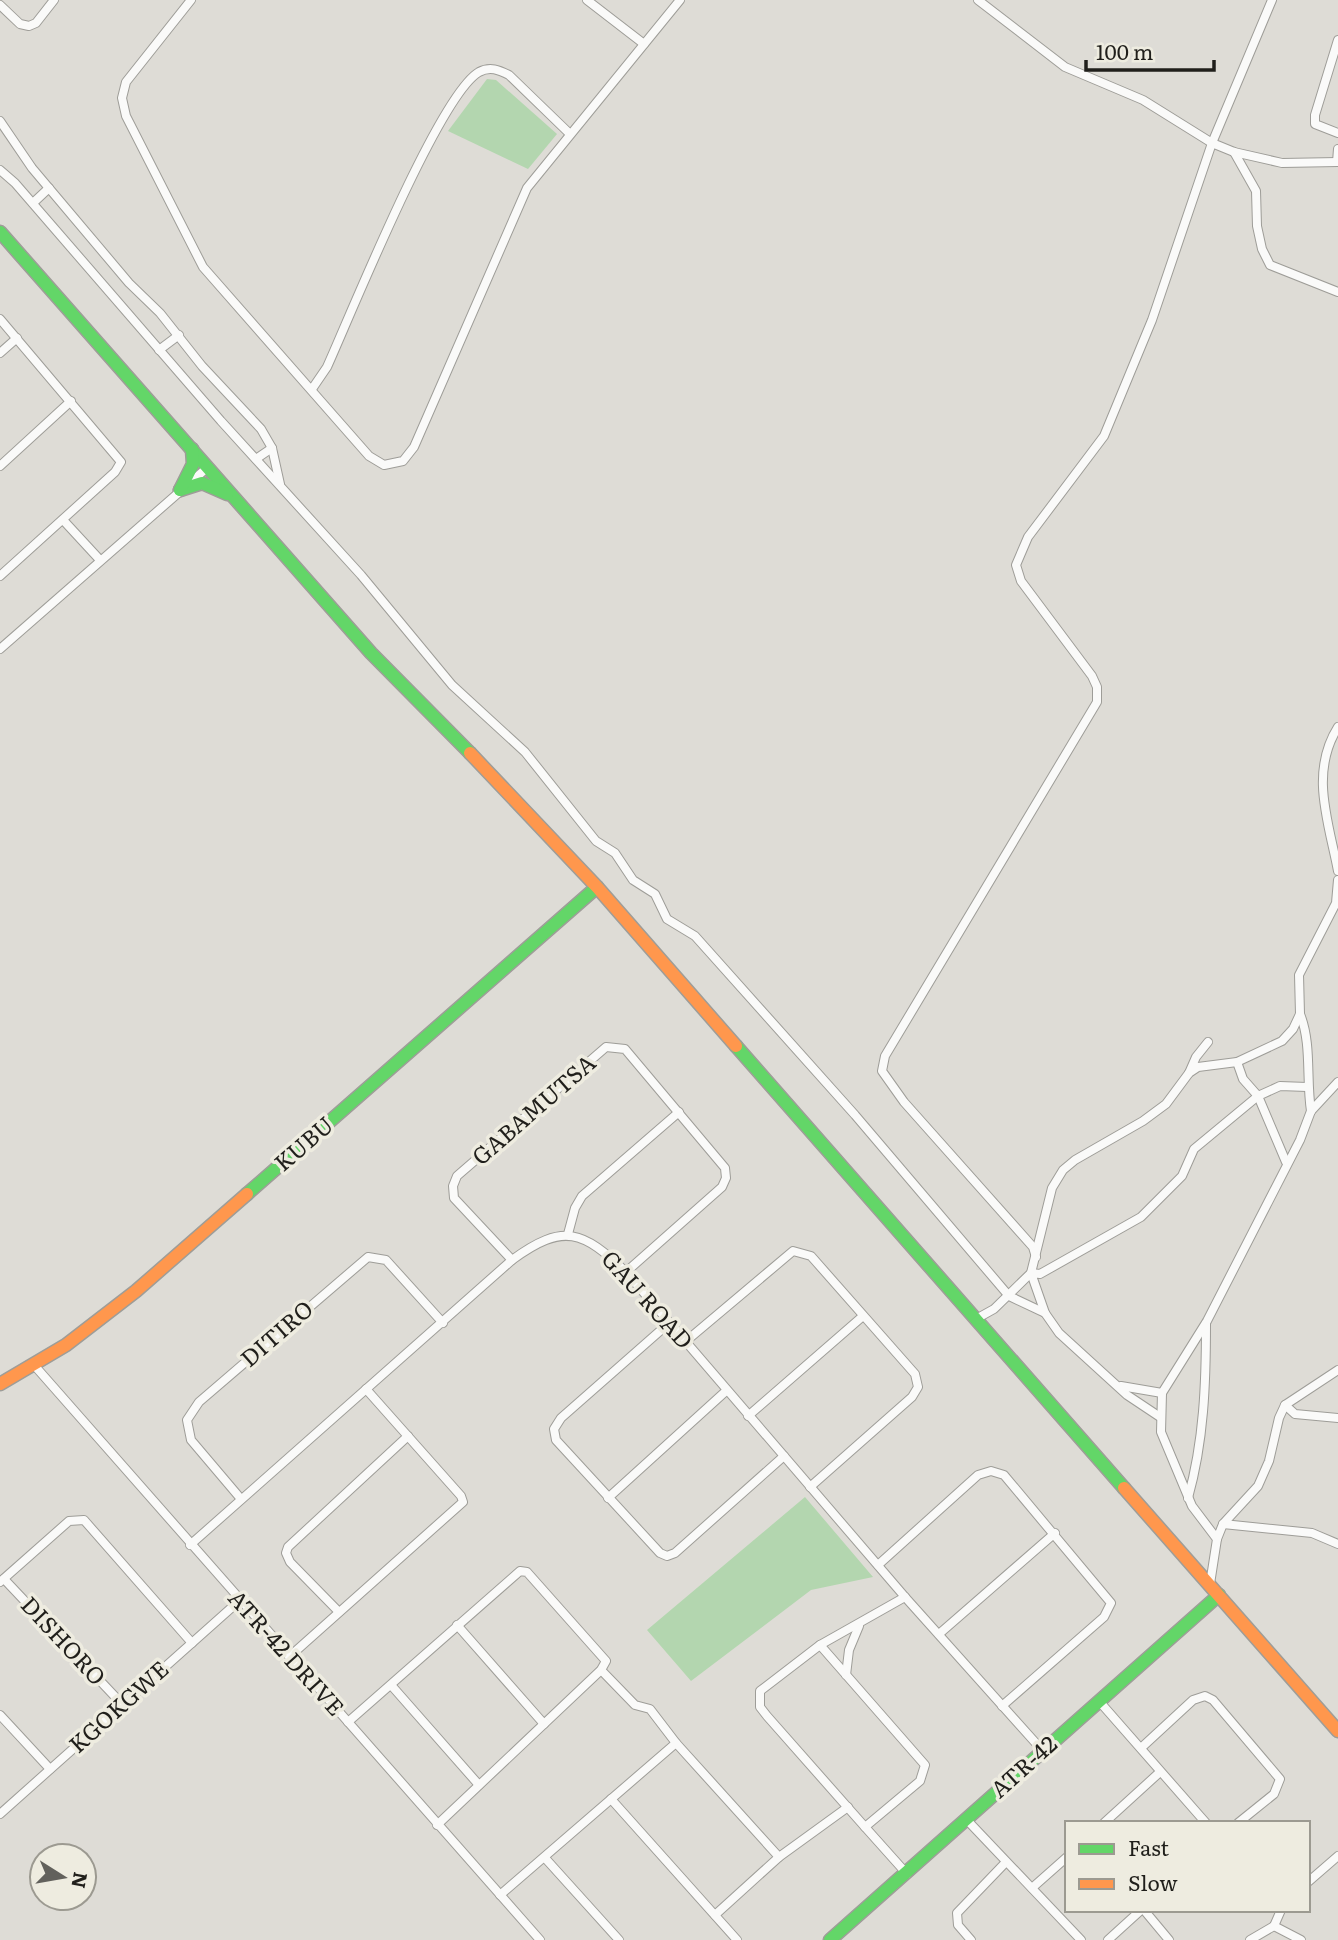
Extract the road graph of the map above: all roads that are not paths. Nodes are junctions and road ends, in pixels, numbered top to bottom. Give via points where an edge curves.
1 (54, 0) edge
2 (191, 0) edge
3 (587, 0) edge
4 (680, 0) edge
5 (978, 0) edge
6 (1272, 0) edge
7 (0, 5) edge
8 (1338, 40) edge
9 (644, 44) junction
10 (0, 121) edge
11 (1338, 133) edge
12 (569, 134) junction
13 (1212, 143) junction
14 (1338, 149) edge
15 (1234, 152) junction
16 (1338, 162) edge
17 (0, 170) edge
18 (49, 188) junction
19 (33, 203) junction
20 (0, 232) edge
21 (1338, 286) edge
22 (1328, 288) junction
23 (1338, 292) edge
24 (0, 319) edge
25 (179, 335) junction
26 (17, 338) junction
27 (159, 350) junction
28 (0, 353) edge
29 (312, 389) junction
30 (71, 401) junction
31 (272, 448) junction
32 (192, 449) junction
33 (256, 459) junction
34 (0, 466) edge
35 (208, 467) junction
36 (281, 487) junction
37 (180, 490) junction
38 (236, 499) junction
39 (64, 521) junction
40 (100, 560) junction
41 (0, 576) edge
42 (0, 649) edge
43 (1338, 727) edge
44 (576, 865) junction
45 (1338, 871) edge
46 (1338, 880) edge
47 (597, 887) junction
48 (573, 908) junction
49 (1300, 1014) junction
50 (1208, 1042) dead end
51 (1237, 1062) junction
52 (1189, 1073) junction
53 (1338, 1082) edge
54 (1307, 1087) junction
55 (1258, 1096) junction
56 (1311, 1111) junction
57 (679, 1112) junction
58 (1286, 1162) junction
59 (568, 1234) junction
60 (1036, 1257) junction
61 (512, 1260) junction
62 (626, 1272) junction
63 (1031, 1273) junction
64 (1009, 1296) junction
65 (1045, 1313) junction
66 (863, 1316) junction
67 (976, 1319) junction
68 (1206, 1321) junction
69 (443, 1323) junction
70 (669, 1323) junction
71 (685, 1342) junction
72 (34, 1365) junction
73 (1338, 1370) edge
74 (0, 1384) edge
75 (1121, 1386) junction
76 (366, 1389) junction
77 (726, 1391) junction
78 (1162, 1393) junction
79 (1285, 1405) junction
80 (748, 1416) junction
81 (1160, 1417) junction
82 (1338, 1418) edge
83 (408, 1436) junction
84 (784, 1456) junction
85 (810, 1487) junction
86 (608, 1498) junction
87 (1188, 1498) junction
88 (241, 1499) junction
89 (1223, 1524) junction
90 (1055, 1533) junction
91 (1217, 1539) junction
92 (1338, 1544) edge
93 (190, 1545) junction
94 (878, 1565) junction
95 (2, 1580) edge
96 (1210, 1584) junction
97 (1219, 1595) junction
98 (905, 1597) junction
99 (239, 1601) junction
100 (339, 1612) junction
101 (457, 1625) junction
102 (859, 1626) junction
103 (939, 1634) junction
104 (192, 1643) junction
105 (820, 1645) junction
106 (289, 1657) junction
107 (601, 1670) junction
108 (846, 1675) junction
109 (391, 1685) junction
110 (1099, 1701) junction
111 (122, 1704) junction
112 (1003, 1706) junction
113 (0, 1715) edge
114 (348, 1722) junction
115 (544, 1724) junction
116 (1338, 1731) edge
117 (676, 1743) junction
118 (1141, 1748) junction
119 (1042, 1750) junction
120 (50, 1769) junction
121 (1160, 1772) junction
122 (480, 1785) junction
123 (611, 1799) junction
124 (848, 1807) junction
125 (0, 1814) edge
126 (966, 1819) junction
127 (1106, 1821) edge
128 (1204, 1821) edge
129 (1240, 1821) edge
130 (437, 1825) junction
131 (865, 1827) junction
132 (1338, 1856) edge
133 (779, 1857) junction
134 (545, 1858) junction
135 (1065, 1859) edge
136 (1006, 1862) junction
137 (907, 1874) junction
138 (1310, 1880) edge
139 (1032, 1888) junction
140 (500, 1895) junction
141 (1140, 1912) edge
142 (1144, 1912) edge
143 (1280, 1912) edge
144 (715, 1915) junction
145 (1275, 1926) junction
146 (836, 1938) edge
147 (540, 1940) edge
148 (619, 1940) edge
149 (737, 1940) edge
150 (971, 1940) edge
151 (1081, 1940) edge
152 (1108, 1940) edge
153 (1169, 1940) edge
154 (1250, 1940) edge
155 (1301, 1940) edge

1 - 7 street via 29,26 20,24
2 - 29 street via 126,82 122,98 126,116 195,256
3 - 9 street
4 - 9 street
5 - 13 street via 1065,67 1143,100
6 - 13 street
8 - 11 street via 1315,115 1319,128
9 - 12 street
10 - 18 street
12 - 29 street via 499,69 479,72 470,79 441,121 327,367
12 - 29 street via 527,188 414,447 403,461 384,465 369,456
13 - 15 street
13 - 60 street via 1152,320 1104,436 1028,537 1016,565 1021,581 1092,676 1097,702 885,1056 882,1071 1033,1247
14 - 16 street
15 - 16 street via 1282,163
15 - 22 street via 1255,191 1257,226 1270,265
17 - 19 street
18 - 19 street
18 - 25 street via 128,283
19 - 27 street
20 - 32 main road
21 - 22 street
22 - 23 street
24 - 26 street
25 - 27 street
25 - 31 street via 261,429
26 - 28 street
26 - 30 street
27 - 33 street
30 - 34 street
30 - 39 street via 121,462
31 - 33 street
31 - 36 street
32 - 35 main road
32 - 37 main road via 193,464
33 - 36 street
35 - 37 street
35 - 38 main road
36 - 64 street via 452,685 525,752 596,841 620,859 633,880 656,894 667,919 695,936 754,1000
37 - 38 main road via 206,484
37 - 40 street
38 - 44 main road via 371,653
39 - 40 street
39 - 41 street
40 - 42 street
43 - 45 street via 1326,752 1322,794
44 - 47 main road
44 - 48 main road via 582,880
46 - 49 street via 1336,903 1299,975
47 - 48 main road, KUBU
47 - 67 main road
48 - 72 main road, KUBU via 136,1291
49 - 51 street via 1282,1041
49 - 54 street via 1308,1044
50 - 52 street
51 - 52 street via 1198,1067
51 - 55 street via 1243,1079
52 - 60 street via 1166,1104 1063,1170 1049,1199
53 - 56 street
54 - 55 street via 1280,1086
54 - 56 street
55 - 58 street
55 - 63 street via 1195,1149 1182,1177 1141,1217 1048,1270
56 - 58 street
57 - 59 street via 582,1196
57 - 61 street, GABAMUTSA via 625,1049 606,1047 457,1176 454,1198
57 - 62 street, GABAMUTSA via 724,1168 726,1178 722,1187
58 - 68 street
59 - 61 street via 551,1236
59 - 62 street, GAU ROAD via 591,1241
60 - 63 street
61 - 69 street
62 - 70 street, GAU ROAD
63 - 64 street
63 - 65 street
64 - 65 street
64 - 67 street
65 - 75 street via 1082,1357
66 - 71 street via 811,1256 793,1251
66 - 80 street
66 - 85 street via 915,1374 918,1387
67 - 96 main road
68 - 78 street
68 - 87 street via 1204,1409 1198,1467
69 - 76 street
69 - 88 street, DITIRO via 386,1260 368,1257 209,1393 191,1412 187,1429 191,1440
70 - 71 street, GAU ROAD
70 - 86 street via 554,1429 556,1440
71 - 77 street, GAU ROAD
72 - 74 main road, KUBU
72 - 93 street, ATR-42 DRIVE
73 - 79 street
75 - 78 street
75 - 81 street
76 - 83 street
76 - 88 street
77 - 80 street, GAU ROAD
77 - 86 street
78 - 81 street
79 - 82 street via 1295,1414
79 - 89 street via 1258,1486
80 - 84 street, GAU ROAD
81 - 87 street via 1161,1432
83 - 100 street via 288,1547 290,1562
83 - 100 street via 463,1502
84 - 85 street, GAU ROAD
84 - 86 street via 667,1556
85 - 94 street, GAU ROAD
87 - 91 street
88 - 93 street
89 - 91 street
89 - 92 street via 1312,1533
90 - 94 street via 1004,1475 984,1472
90 - 103 street
90 - 112 street via 1108,1596 1110,1608
91 - 96 street
93 - 99 street, ATR-42 DRIVE
94 - 98 street, GAU ROAD
95 - 104 street via 69,1521 84,1520
95 - 111 street, DISHORO
96 - 97 main road
97 - 110 main road, ATR-42
97 - 116 main road
98 - 102 street
98 - 103 street, GAU ROAD
99 - 104 street, KGOKGWE
99 - 106 street, ATR-42 DRIVE
100 - 106 street
101 - 107 street via 514,1573 527,1572 606,1661
101 - 109 street
101 - 115 street
102 - 105 street
102 - 108 street via 849,1650
103 - 112 street, GAU ROAD
104 - 111 street, KGOKGWE
105 - 108 street
105 - 124 street via 760,1691 759,1699 767,1716
106 - 114 street, ATR-42 DRIVE
107 - 115 street
107 - 117 street via 635,1705 650,1709
108 - 131 street via 925,1765 920,1781
109 - 114 street
109 - 122 street
110 - 118 street
110 - 119 main road, ATR-42
111 - 120 street, KGOKGWE
112 - 119 street, GAU ROAD
113 - 120 street
114 - 130 street, ATR-42 DRIVE
115 - 122 street
117 - 123 street
117 - 133 street
118 - 121 street
118 - 129 street via 1193,1700 1205,1696 1213,1700 1280,1779 1274,1794
119 - 126 main road, ATR-42
120 - 125 street, KGOKGWE
121 - 127 street
121 - 128 street
122 - 130 street
123 - 134 street
123 - 144 street
124 - 131 street
124 - 133 street
126 - 136 street
126 - 137 main road, ATR-42
130 - 140 street, ATR-42 DRIVE
131 - 137 street
132 - 138 street
133 - 144 street
134 - 140 street
134 - 148 street
135 - 139 street
136 - 139 street
136 - 150 street via 957,1913 958,1925
137 - 146 main road, ATR-42
139 - 151 street
140 - 147 street, ATR-42 DRIVE
141 - 152 street
142 - 153 street
143 - 145 street
144 - 149 street
145 - 154 street
145 - 155 street

